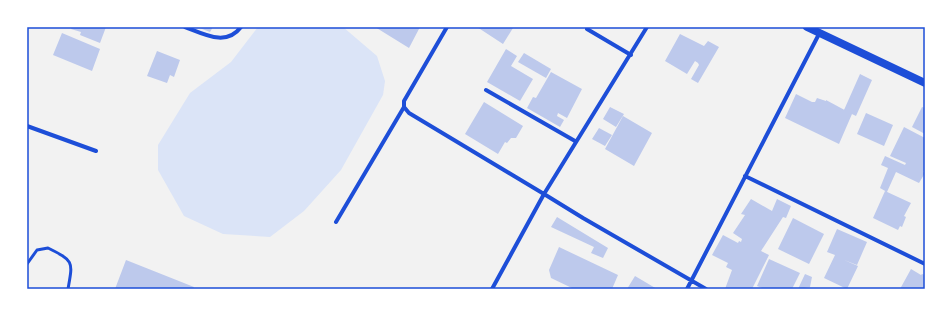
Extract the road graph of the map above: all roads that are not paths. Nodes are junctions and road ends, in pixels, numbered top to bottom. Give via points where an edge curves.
1 (185, 27) edge
2 (240, 27) edge
3 (447, 27) edge
4 (647, 27) edge
5 (807, 27) edge
6 (587, 29) dead end
7 (819, 34) junction
8 (631, 55) junction
9 (925, 83) edge
10 (486, 90) dead end
11 (404, 107) junction
12 (27, 126) edge
13 (575, 141) junction
14 (96, 151) dead end
15 (745, 176) junction
16 (544, 194) junction
17 (336, 222) dead end
18 (27, 264) edge
19 (925, 264) edge
20 (690, 281) junction
21 (68, 289) edge
22 (492, 289) edge
23 (687, 289) edge
24 (706, 289) edge

1 - 2 street via 218,38 232,36
3 - 11 street via 404,101
4 - 8 street
5 - 7 main road
6 - 8 street
7 - 9 main road
7 - 15 street
8 - 13 street
10 - 13 street
11 - 16 street
11 - 17 street
12 - 14 street
13 - 16 street
15 - 19 street
15 - 20 street
16 - 20 street
16 - 22 street
18 - 21 lane via 38,250 48,248 67,257 72,268
20 - 23 street
20 - 24 street

